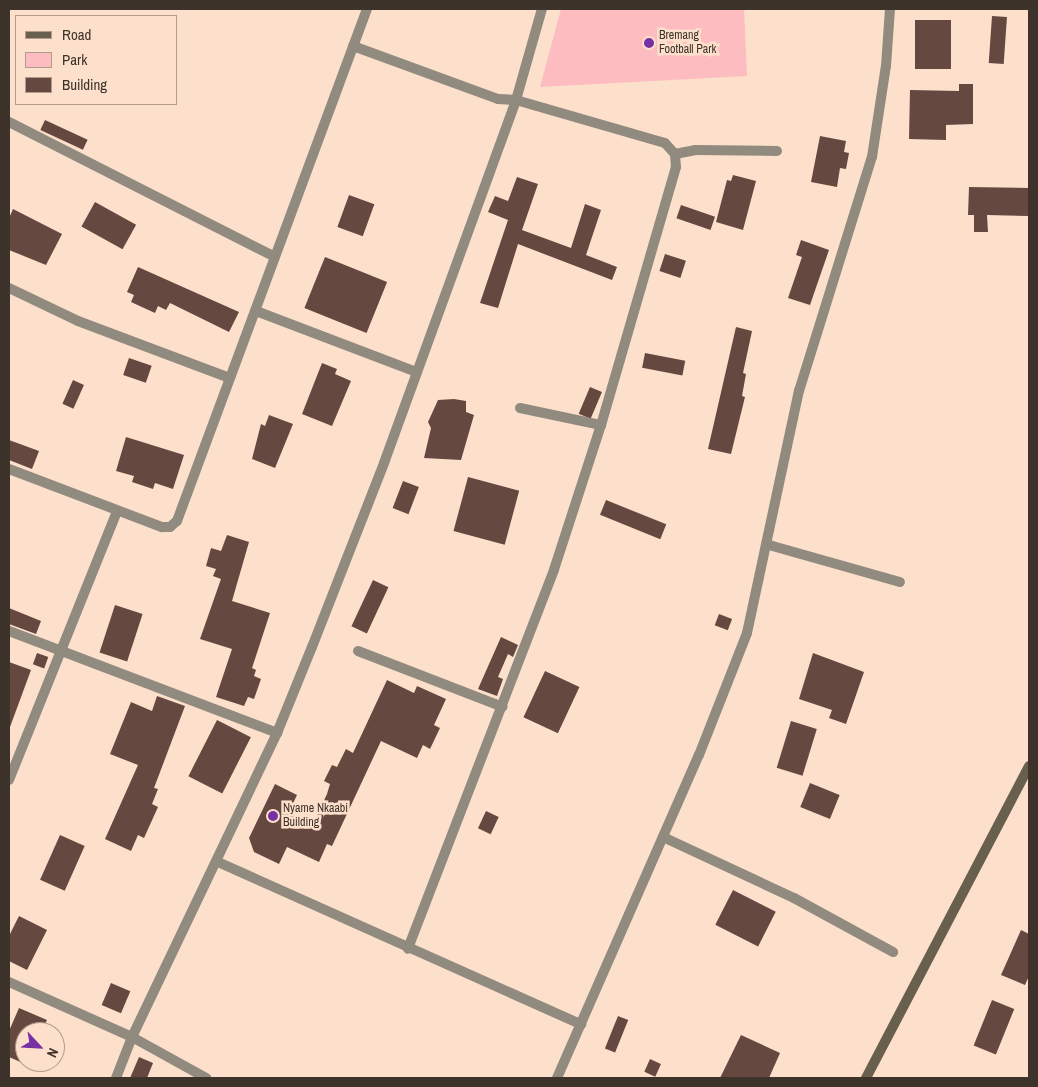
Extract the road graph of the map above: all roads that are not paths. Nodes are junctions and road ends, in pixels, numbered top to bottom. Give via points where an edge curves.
1 (367, 9) edge
2 (542, 9) edge
3 (890, 9) edge
4 (354, 46) junction
5 (516, 100) junction
6 (9, 122) edge
7 (777, 151) dead end
8 (675, 154) junction
9 (275, 257) junction
10 (9, 288) edge
11 (256, 311) junction
12 (417, 372) junction
13 (230, 378) junction
14 (520, 408) dead end
15 (601, 425) junction
16 (9, 469) edge
17 (117, 512) junction
18 (769, 545) junction
19 (900, 582) dead end
20 (9, 632) edge
21 (358, 651) dead end
22 (63, 654) junction
23 (503, 708) junction
24 (277, 733) junction
25 (1029, 766) edge
26 (9, 780) edge
27 (663, 837) junction
28 (218, 862) junction
29 (408, 949) junction
30 (893, 952) dead end
31 (9, 982) edge
32 (581, 1024) junction
33 (132, 1037) junction
34 (116, 1078) edge
35 (206, 1078) edge
36 (557, 1078) edge
37 (866, 1078) edge

1 - 4 street
2 - 5 street
3 - 18 street via 886,66 872,157 799,391
4 - 5 street via 498,99
4 - 9 street
5 - 8 street via 665,144
5 - 12 street
6 - 9 street
7 - 8 street via 696,150
8 - 15 street via 676,166
9 - 11 street
10 - 13 street via 78,321
11 - 12 street
11 - 13 street
12 - 24 street
13 - 17 street via 177,520 170,527 162,527
14 - 15 street
15 - 23 street via 554,570
16 - 17 street
17 - 22 street
18 - 19 street
18 - 27 street via 747,634
20 - 22 street
21 - 23 street
22 - 24 street
22 - 26 street
23 - 29 street
24 - 28 street
25 - 37 street
27 - 30 street via 794,898
27 - 32 street
28 - 29 street
28 - 33 street
29 - 32 street
31 - 33 street
32 - 36 street
33 - 34 street
33 - 35 street

